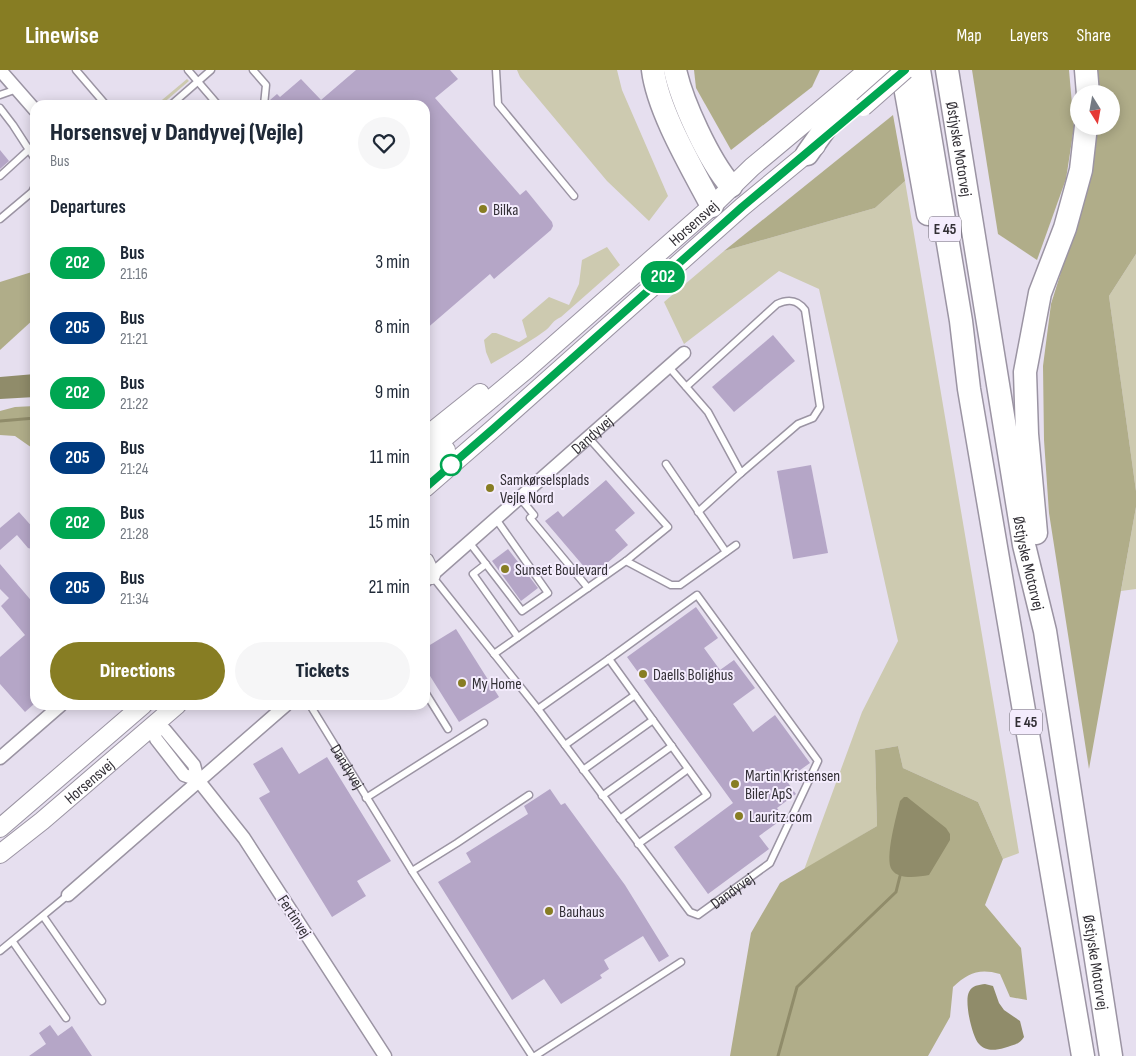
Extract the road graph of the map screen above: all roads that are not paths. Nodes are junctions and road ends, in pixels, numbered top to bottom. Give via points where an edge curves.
1 (0, 70) edge
2 (76, 70) edge
3 (188, 70) edge
4 (212, 70) edge
5 (253, 70) edge
6 (496, 70) edge
7 (653, 70) edge
8 (675, 70) edge
9 (890, 70) edge
10 (904, 70) edge
11 (920, 70) edge
12 (947, 70) edge
13 (1086, 70) edge
14 (198, 82) junction
15 (1087, 85) edge
16 (862, 88) edge
17 (17, 89) junction
18 (0, 95) edge
19 (102, 100) edge
20 (177, 100) edge
21 (214, 100) edge
22 (264, 100) edge
23 (30, 104) edge
24 (0, 108) edge
25 (1085, 135) edge
26 (29, 149) joint
27 (807, 154) joint
28 (0, 176) edge
29 (731, 186) junction
30 (30, 194) edge
31 (574, 196) dead end
32 (718, 207) junction
33 (742, 207) junction
34 (0, 218) edge
35 (635, 302) junction
36 (684, 353) dead end
37 (668, 366) junction
38 (527, 369) junction
39 (686, 387) junction
40 (504, 388) junction
41 (969, 389) junction
42 (430, 433) edge
43 (588, 437) junction
44 (430, 450) edge
45 (666, 464) dead end
46 (430, 465) edge
47 (741, 473) junction
48 (430, 484) edge
49 (520, 498) junction
50 (698, 512) junction
51 (496, 519) junction
52 (469, 542) junction
53 (736, 545) dead end
54 (726, 552) junction
55 (626, 561) junction
56 (486, 564) junction
57 (430, 570) edge
58 (430, 576) edge
59 (588, 588) junction
60 (1044, 631) junction
61 (518, 637) junction
62 (494, 654) junction
63 (609, 659) junction
64 (635, 695) junction
65 (430, 700) edge
66 (538, 709) junction
67 (55, 710) edge
68 (138, 710) edge
69 (141, 710) edge
70 (155, 710) edge
71 (173, 710) edge
72 (280, 710) edge
73 (313, 710) edge
74 (653, 720) junction
75 (484, 723) dead end
76 (448, 729) dead end
77 (154, 733) junction
78 (565, 745) junction
79 (672, 746) junction
80 (0, 758) edge
81 (583, 770) junction
82 (688, 770) junction
83 (198, 780) junction
84 (529, 795) dead end
85 (602, 796) junction
86 (366, 798) junction
87 (620, 819) junction
88 (0, 828) edge
89 (638, 844) junction
90 (0, 854) edge
91 (412, 871) junction
92 (68, 895) joint
93 (42, 916) junction
94 (13, 942) junction
95 (0, 951) edge
96 (681, 962) dead end
97 (102, 1001) dead end
98 (66, 1018) dead end
99 (385, 1056) edge
100 (533, 1056) edge
101 (1082, 1056) edge
102 (1111, 1056) edge

1 - 17 street
2 - 19 lane
3 - 14 lane
4 - 14 lane
5 - 22 lane via 266,85
6 - 31 lane via 498,104
7 - 32 highway via 668,120
8 - 29 highway via 687,108 720,174
9 - 16 highway
10 - 16 main road, Horsensvej, bridge
10 - 41 highway via 906,101 949,324
11 - 41 highway, Østjyske Motorvej / E 45
12 - 60 highway, Østjyske Motorvej / E 45 via 1024,545
13 - 15 highway
14 - 20 lane
14 - 21 lane
16 - 27 highway via 831,120
16 - 29 main road, Horsensvej via 752,166
17 - 18 lane
17 - 23 street
24 - 26 lane
25 - 60 highway via 1081,170 1065,228 1040,294 1025,372 1027,434
26 - 28 lane
27 - 33 main road, Horsensvej
29 - 32 main road, Horsensvej
30 - 34 lane
32 - 33 main road
32 - 35 main road via 714,220 645,282
32 - 38 main road, Horsensvej
33 - 35 main road, Horsensvej
35 - 48 main road, Horsensvej
36 - 37 street, Dandyvej
37 - 39 lane
37 - 43 street, Dandyvej
38 - 40 main road, Horsensvej
38 - 42 main road via 499,379
39 - 47 lane via 708,412
39 - 47 lane via 777,304 785,300 801,304 805,310 820,407 813,418 798,424
40 - 44 main road, Horsensvej
40 - 46 main road via 472,426
41 - 101 highway, Østjyske Motorvej / E 45
43 - 49 street, Dandyvej
43 - 55 lane via 668,527
45 - 50 lane
47 - 50 lane
49 - 51 street, Dandyvej
49 - 59 lane via 534,515 530,518
50 - 54 lane
51 - 52 street, Dandyvej
51 - 56 lane via 548,594 522,611
52 - 56 lane
52 - 57 street, Dandyvej
53 - 54 lane
54 - 55 lane via 680,584 671,585
55 - 59 lane
56 - 61 lane via 473,574
58 - 62 lane, Dandyvej
59 - 61 lane
60 - 102 highway, Østjyske Motorvej / E 45
61 - 62 lane
62 - 66 lane, Dandyvej
63 - 64 lane
63 - 66 lane
63 - 89 lane, Dandyvej via 697,594 818,761 770,863 698,915 690,912
64 - 74 lane
64 - 78 lane
65 - 76 lane
66 - 78 lane, Dandyvej
67 - 80 street
68 - 88 main road, Horsensvej
69 - 77 main road
70 - 77 main road via 152,714
71 - 77 main road, Horsensvej
72 - 83 street
73 - 86 lane, Dandyvej
74 - 79 lane
74 - 81 lane
75 - 86 lane
77 - 83 street, Fertinvej via 165,730 171,736 194,765
77 - 90 main road, Horsensvej
78 - 81 lane, Dandyvej
79 - 82 lane
79 - 85 lane
81 - 85 lane, Dandyvej
82 - 87 lane
82 - 89 lane via 707,795
83 - 92 street
83 - 99 street, Fertinvej via 244,838
84 - 91 lane
85 - 87 lane, Dandyvej
86 - 91 lane, Dandyvej
87 - 89 lane, Dandyvej
91 - 100 lane, Dandyvej
92 - 93 lane
93 - 94 lane
93 - 97 lane
94 - 95 lane
94 - 98 lane
96 - 100 lane, Dandyvej

